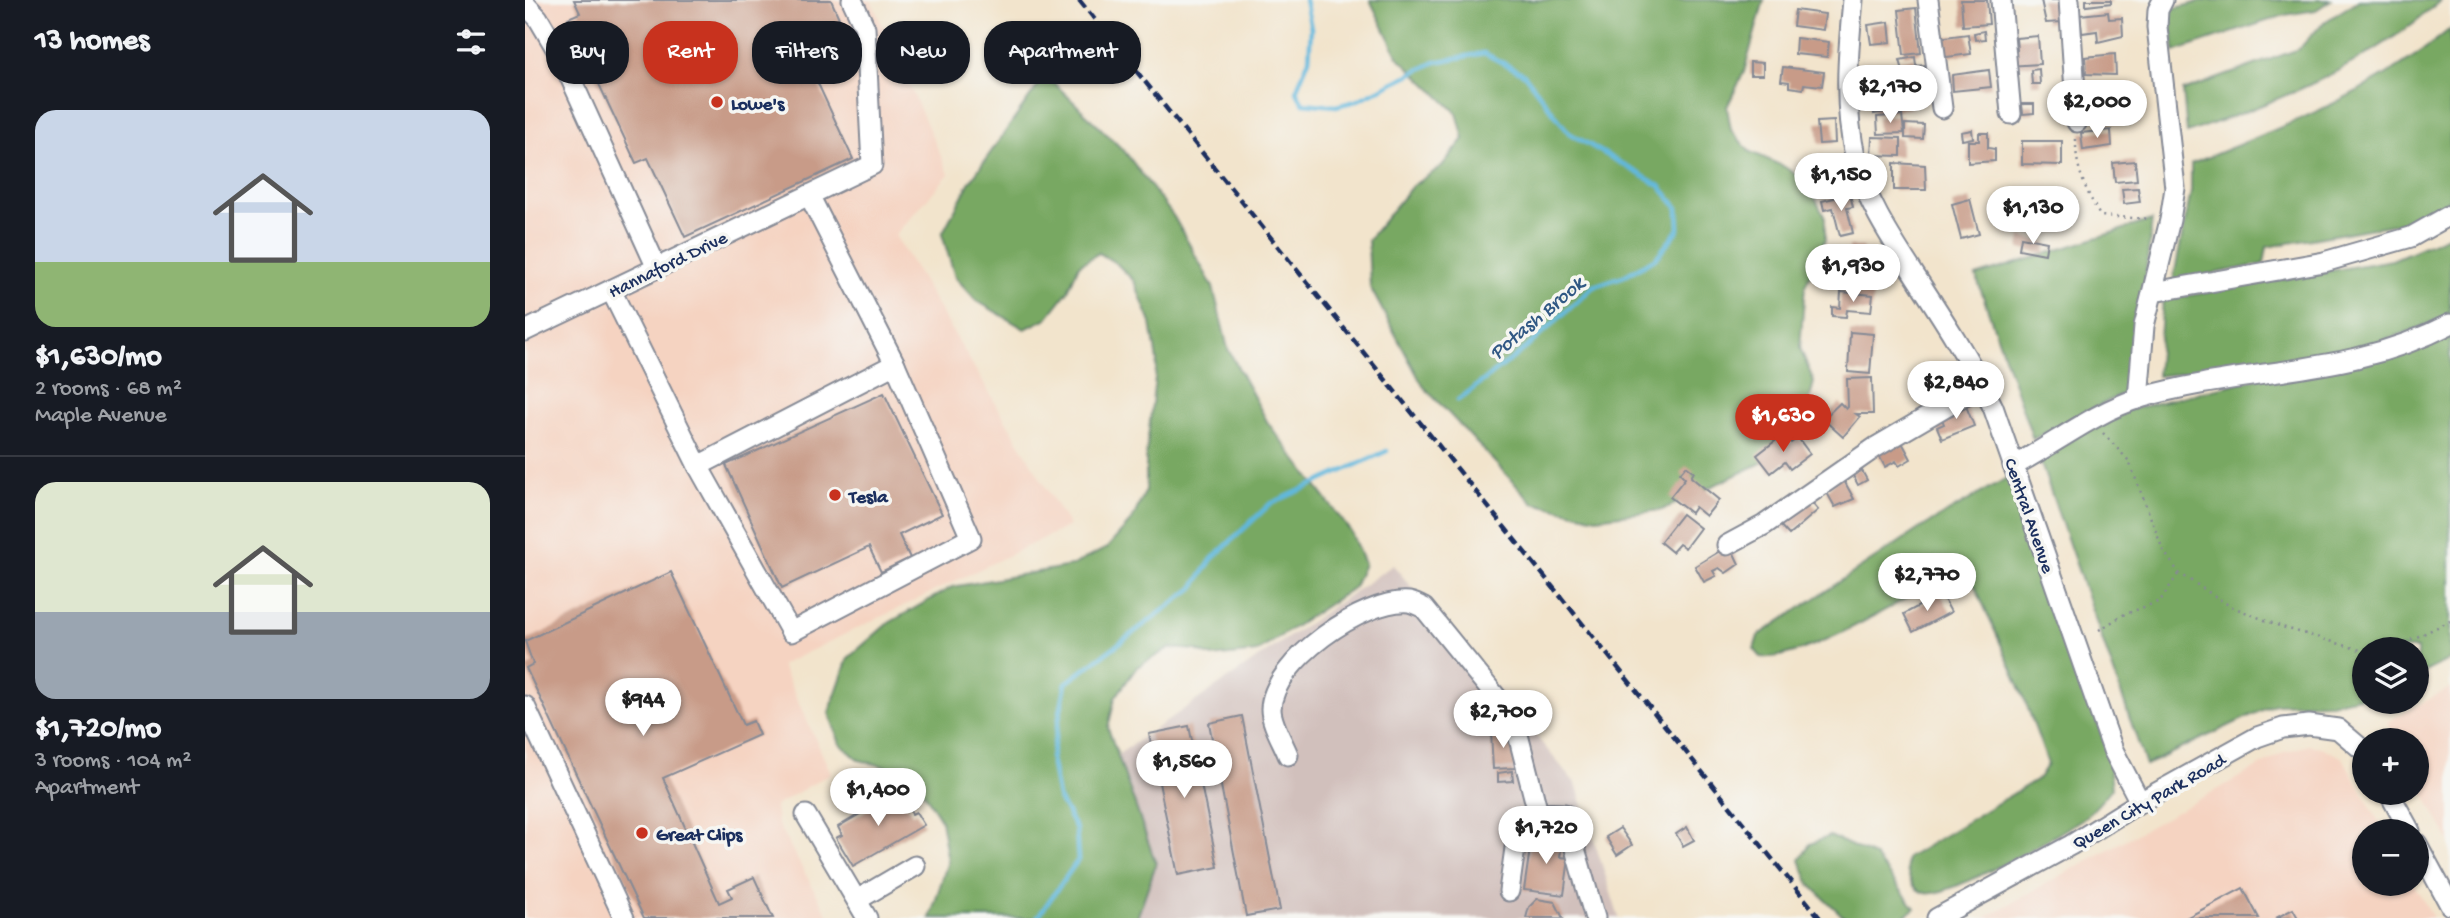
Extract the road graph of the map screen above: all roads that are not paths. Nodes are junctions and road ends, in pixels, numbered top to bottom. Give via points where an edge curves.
1 (852, 0) edge
2 (1853, 0) edge
3 (1928, 0) edge
4 (2001, 0) edge
5 (2069, 0) edge
6 (2163, 0) edge
7 (525, 4) edge
8 (1942, 108) dead end
9 (2011, 114) dead end
10 (2077, 122) road end
11 (809, 195) junction
12 (2450, 215) edge
13 (657, 268) junction
14 (611, 290) junction
15 (2153, 292) junction
16 (2450, 324) edge
17 (525, 331) edge
18 (895, 363) junction
19 (1982, 385) junction
20 (2138, 399) junction
21 (698, 466) junction
22 (2013, 466) junction
23 (1727, 545) dead end
24 (525, 706) edge
25 (2352, 741) edge
26 (1288, 755) dead end
27 (2140, 802) junction
28 (1538, 813) junction
29 (806, 815) dead end
30 (915, 866) dead end
31 (2429, 866) edge
32 (1509, 891) dead end
33 (857, 900) junction
34 (2450, 905) edge
35 (624, 918) edge
36 (867, 918) edge
37 (1595, 918) edge
38 (1937, 918) edge

1 - 11 street, Hannaford Drive via 865,28 871,165
2 - 19 street, Central Avenue via 1848,92 1856,162 1886,230
3 - 8 street
4 - 9 street
5 - 10 street
6 - 15 street via 2157,27 2175,188
7 - 13 street via 561,57
11 - 13 street, Hannaford Drive
11 - 18 street
12 - 15 street via 2411,237 2324,262
13 - 14 street, Hannaford Drive
14 - 17 street, Hannaford Drive
14 - 21 street
15 - 20 street via 2144,326
16 - 20 street via 2355,361 2245,376
18 - 21 street
18 - 21 street via 971,538 791,632
19 - 22 street, Central Avenue
19 - 23 street via 1876,447
20 - 22 street
22 - 27 street, Central Avenue via 2113,750
24 - 35 street
25 - 27 street, Queen City Park Road via 2338,729 2283,728 2257,737
26 - 28 street via 1271,712 1273,695 1289,670 1313,642 1346,622 1408,602 1424,608 1514,719
27 - 38 street, Queen City Park Road
28 - 32 street via 1517,834
28 - 37 street via 1565,814
29 - 33 street
30 - 33 street
31 - 34 street
33 - 36 street

